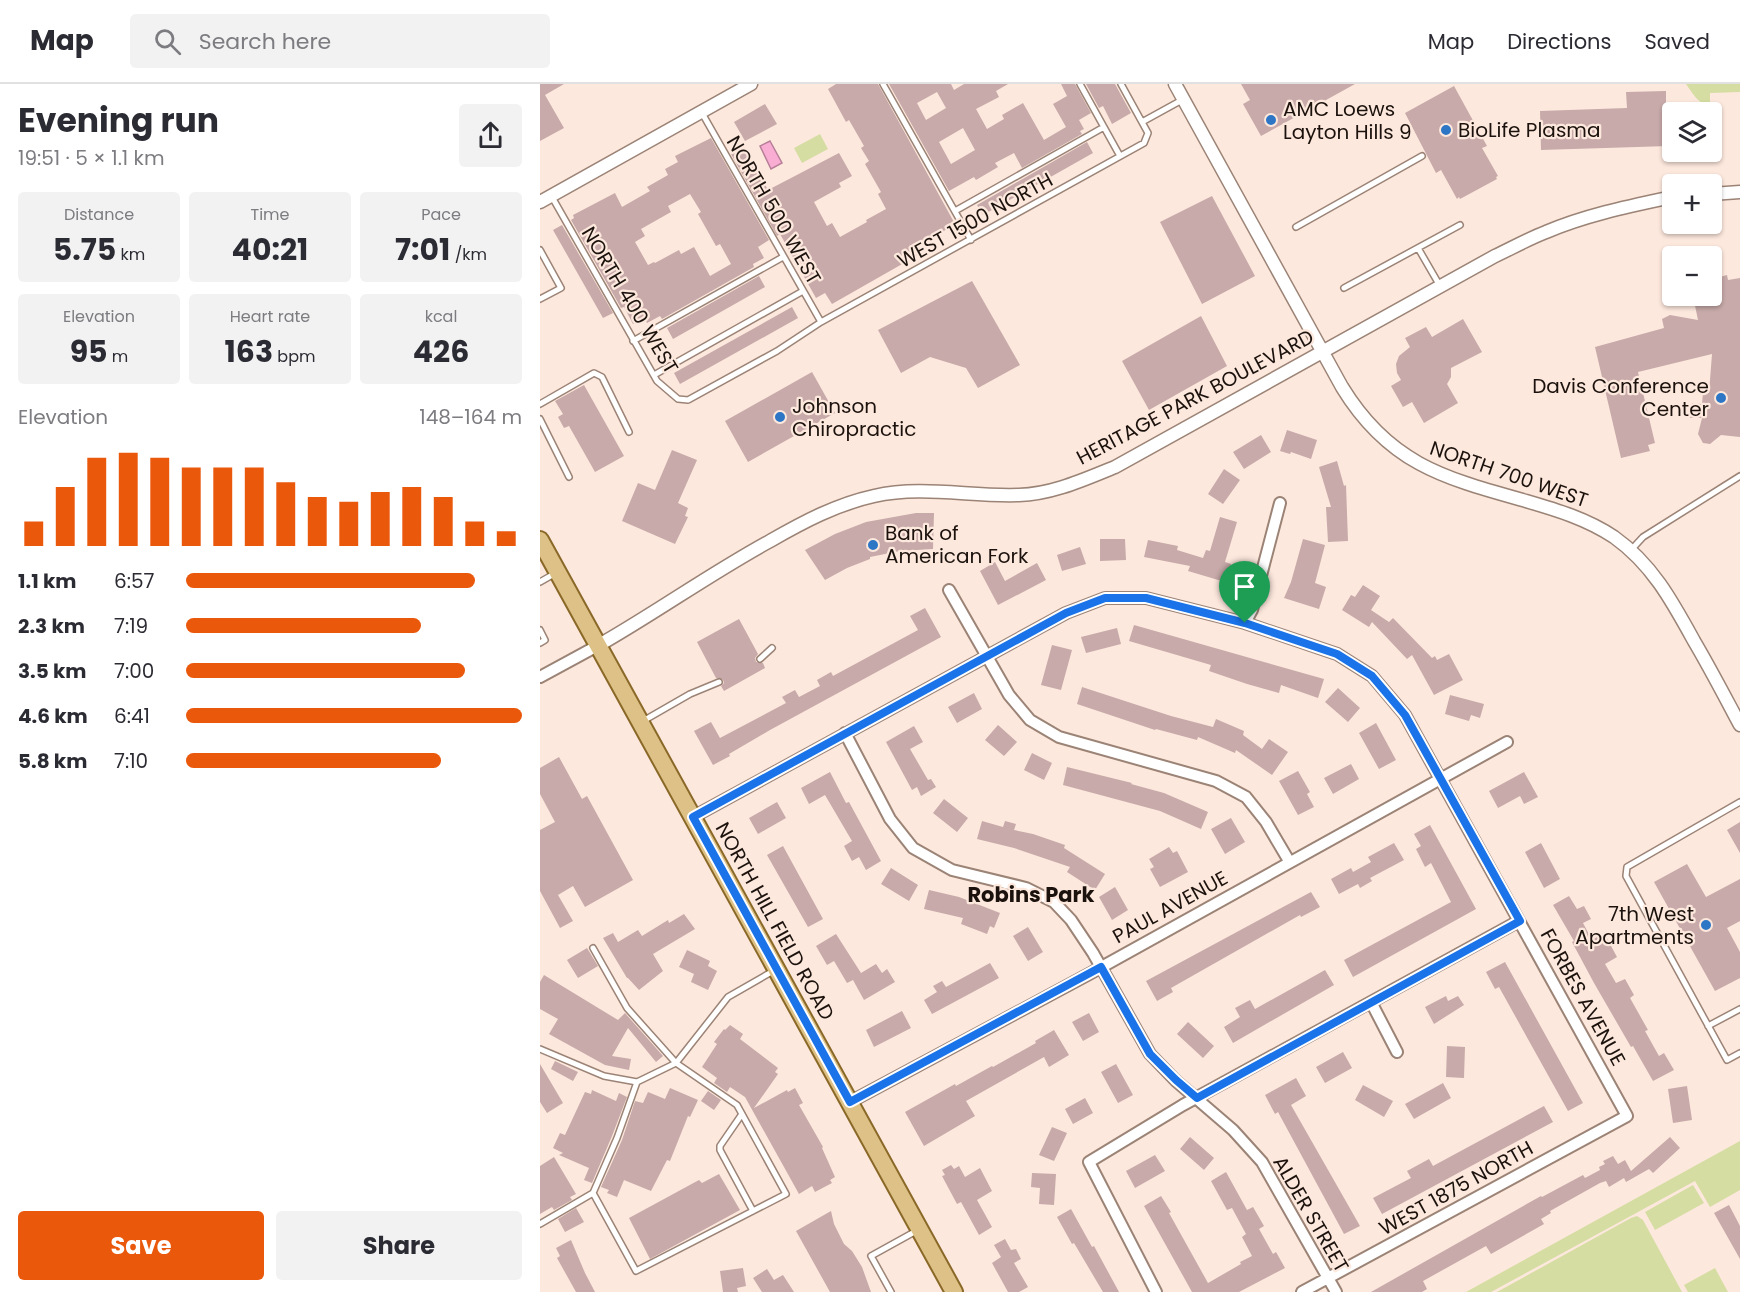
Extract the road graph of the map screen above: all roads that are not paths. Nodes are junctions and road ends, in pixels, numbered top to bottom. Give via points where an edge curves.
1 (751, 84) edge
2 (883, 84) edge
3 (1080, 84) edge
4 (1121, 84) edge
5 (1175, 84) edge
6 (1184, 99) junction
7 (701, 112) junction
8 (1142, 122) junction
9 (1104, 128) junction
10 (1120, 156) junction
11 (1422, 156) dead end
12 (1740, 192) edge
13 (1722, 193) edge
14 (546, 199) edge
15 (1662, 199) edge
16 (955, 211) junction
17 (1460, 225) dead end
18 (1296, 227) dead end
19 (971, 240) junction
20 (1418, 248) junction
21 (540, 250) edge
22 (783, 257) junction
23 (1440, 286) junction
24 (1344, 288) dead end
25 (803, 291) junction
26 (540, 299) edge
27 (821, 322) junction
28 (633, 341) junction
29 (1322, 351) junction
30 (654, 375) junction
31 (540, 405) edge
32 (540, 418) edge
33 (629, 432) dead end
34 (1740, 476) edge
35 (569, 477) dead end
36 (1280, 503) dead end
37 (540, 540) edge
38 (1630, 550) junction
39 (558, 572) junction
40 (540, 582) edge
41 (949, 590) dead end
42 (1245, 623) junction
43 (540, 630) edge
44 (540, 643) edge
45 (599, 645) junction
46 (772, 648) dead end
47 (986, 656) junction
48 (760, 659) dead end
49 (540, 677) edge
50 (719, 682) dead end
51 (641, 722) junction
52 (1740, 725) edge
53 (845, 733) junction
54 (1507, 742) dead end
55 (1440, 778) junction
56 (1740, 802) edge
57 (693, 817) junction
58 (1289, 861) junction
59 (1520, 921) junction
60 (593, 948) dead end
61 (1101, 967) junction
62 (777, 969) junction
63 (1371, 1002) junction
64 (1740, 1009) edge
65 (1708, 1026) junction
66 (540, 1049) edge
67 (1397, 1052) dead end
68 (1740, 1053) edge
69 (676, 1063) junction
70 (637, 1082) junction
71 (1197, 1098) junction
72 (850, 1102) junction
73 (742, 1114) junction
74 (1627, 1116) joint
75 (593, 1193) junction
76 (753, 1211) junction
77 (540, 1224) edge
78 (919, 1229) junction
79 (1328, 1279) junction
80 (891, 1292) edge
81 (954, 1292) edge
82 (1156, 1292) edge
83 (1302, 1292) edge
84 (1335, 1292) edge

1 - 7 street
2 - 16 lane
3 - 9 lane
4 - 8 lane
5 - 6 street, NORTH 700 WEST
6 - 8 lane
6 - 29 street, NORTH 700 WEST
7 - 14 street
7 - 22 lane, NORTH 500 WEST
8 - 10 lane, WEST 1500 NORTH via 1148,133 1144,143
9 - 10 lane
9 - 16 lane
10 - 19 lane, WEST 1500 NORTH
11 - 18 lane
12 - 13 street
14 - 28 lane, NORTH 400 WEST
15 - 23 street, HERITAGE PARK BOULEVARD via 1626,206 1546,232
16 - 19 lane
17 - 20 lane
19 - 27 lane, WEST 1500 NORTH
20 - 23 lane
20 - 24 lane
21 - 26 lane via 561,288
22 - 25 lane, NORTH 500 WEST
22 - 28 lane
23 - 29 street, HERITAGE PARK BOULEVARD
25 - 27 lane, NORTH 500 WEST
25 - 30 lane
27 - 30 lane, NORTH 400 WEST via 688,400 678,399
28 - 30 lane, NORTH 400 WEST
29 - 38 street, NORTH 700 WEST via 1372,429 1406,457 1456,480 1578,518
29 - 45 street, HERITAGE PARK BOULEVARD via 1115,466 1052,490 1022,495 911,491 848,502 724,566
31 - 33 lane via 594,373 602,377
32 - 35 lane
34 - 38 lane via 1643,537
36 - 42 street via 1252,610
37 - 39 main road, NORTH HILL FIELD ROAD
38 - 52 street, NORTH 700 WEST via 1666,591
39 - 40 lane
39 - 45 main road, NORTH HILL FIELD ROAD
41 - 47 street
42 - 47 street, FORBES AVENUE via 1146,598 1105,598 1066,613
42 - 55 street, FORBES AVENUE via 1337,654 1372,676 1405,715
43 - 44 lane via 545,640
45 - 49 street
45 - 51 main road, NORTH HILL FIELD ROAD
46 - 48 lane
47 - 53 street, FORBES AVENUE
47 - 58 street via 1009,695 1030,720 1059,736 1216,781 1246,797
50 - 51 lane
51 - 57 main road, NORTH HILL FIELD ROAD
53 - 57 street, FORBES AVENUE
53 - 61 street, ALDER STREET via 890,819 913,848 952,870 1026,888 1054,902 1071,920
54 - 55 street, PAUL AVENUE
55 - 58 street, PAUL AVENUE
55 - 59 street, FORBES AVENUE
56 - 65 lane via 1627,867 1626,876
57 - 62 main road, NORTH HILL FIELD ROAD
58 - 61 street, PAUL AVENUE
59 - 63 street
59 - 74 street, FORBES AVENUE
60 - 69 lane via 627,1008
61 - 71 street, ALDER STREET via 1150,1054
61 - 72 street, PAUL AVENUE
62 - 69 lane via 728,997
62 - 72 main road, NORTH HILL FIELD ROAD
63 - 67 street
63 - 71 street
64 - 65 lane
65 - 68 lane via 1727,1060
66 - 70 lane via 604,1076
69 - 70 lane
69 - 73 lane via 737,1105
70 - 75 lane
71 - 79 street, ALDER STREET via 1262,1162
71 - 82 street via 1089,1161
72 - 78 main road, NORTH HILL FIELD ROAD
73 - 76 lane via 720,1150
73 - 76 lane via 786,1194
74 - 79 street, WEST 1875 NORTH
75 - 76 lane via 636,1271
75 - 77 lane
78 - 80 lane via 871,1256
78 - 81 main road, NORTH HILL FIELD ROAD
79 - 83 street, WEST 1875 NORTH
79 - 84 street, ALDER STREET

